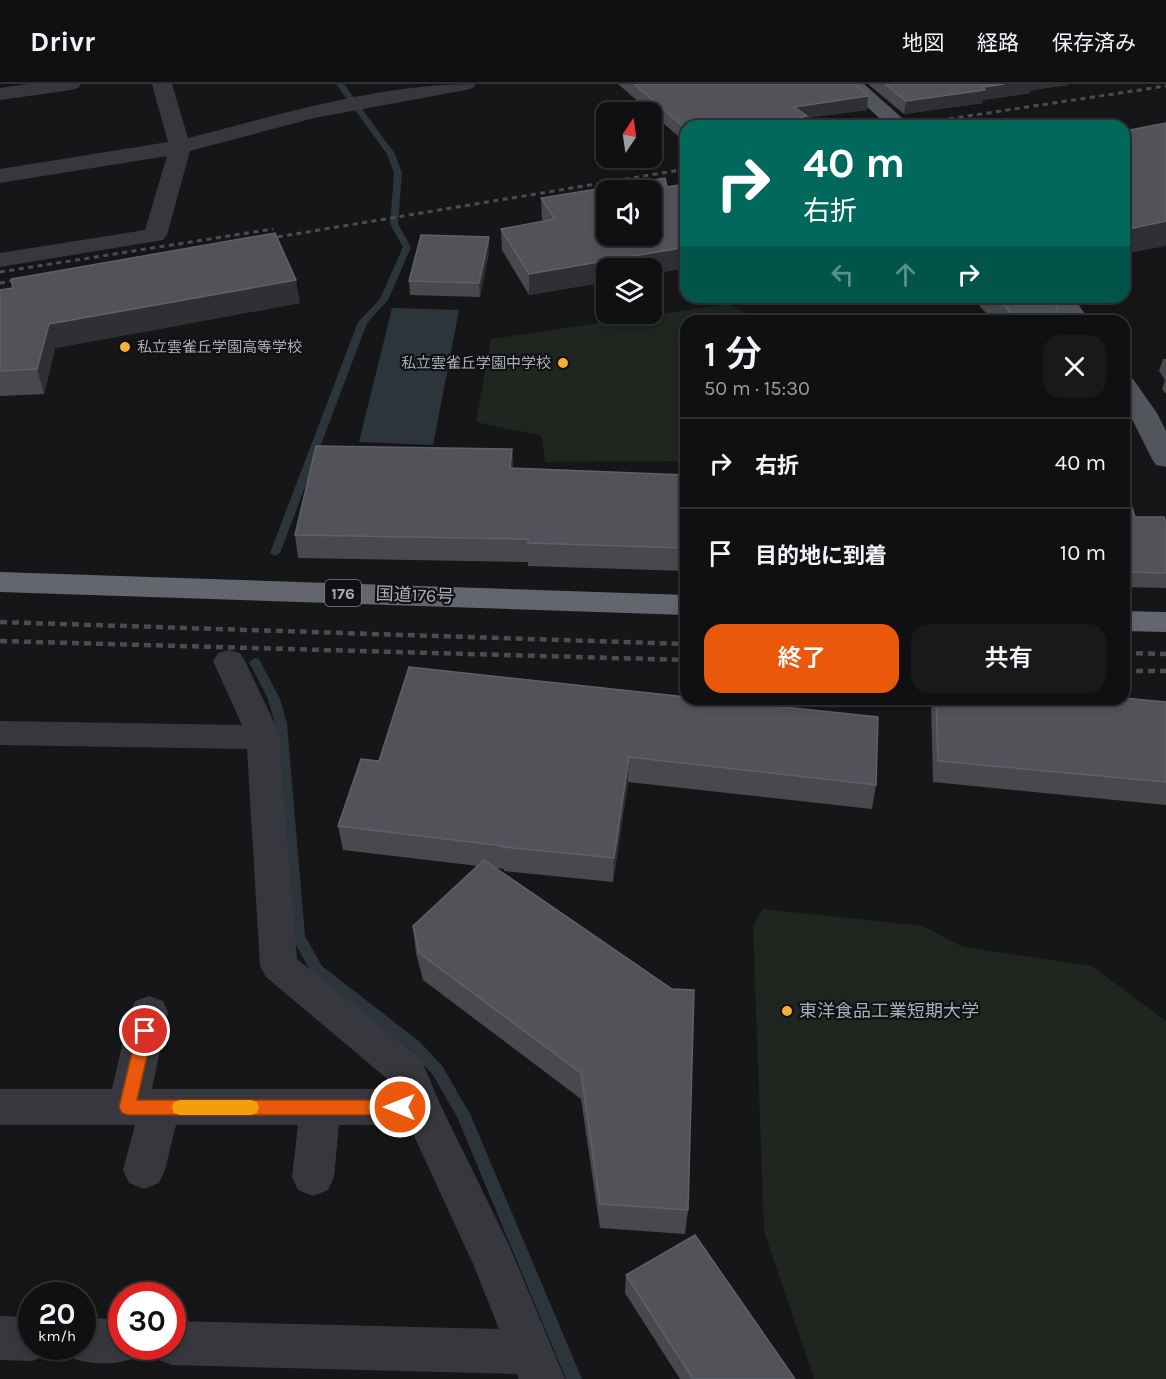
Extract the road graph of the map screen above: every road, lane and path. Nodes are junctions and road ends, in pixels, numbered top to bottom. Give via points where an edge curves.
1 (71, 84) edge
2 (162, 84) edge
3 (466, 84) edge
4 (852, 84) edge
5 (0, 94) edge
6 (893, 120) edge
7 (180, 147) junction
8 (0, 176) edge
9 (0, 260) edge
10 (1130, 393) edge
11 (1166, 459) edge
12 (0, 582) edge
13 (680, 605) edge
14 (1130, 621) edge
15 (1166, 622) edge
16 (229, 661) dead end
17 (0, 733) edge
18 (264, 736) junction
19 (149, 1012) dead end
20 (0, 1107) edge
21 (144, 1107) junction
22 (421, 1107) junction
23 (320, 1108) junction
24 (144, 1170) dead end
25 (313, 1177) dead end
26 (0, 1338) edge
27 (18, 1339) edge
28 (186, 1344) edge
29 (537, 1366) edge

1 - 5 street
2 - 7 street
3 - 7 street via 312,112
4 - 6 main road
7 - 8 street
7 - 9 street via 155,235
10 - 11 main road
12 - 13 highway, 国道176号 / 176
14 - 15 highway
16 - 18 street
17 - 18 street
18 - 22 street via 279,966 407,1071
19 - 21 street
20 - 21 street
21 - 23 street
21 - 24 street
22 - 23 street
22 - 29 street via 494,1260
23 - 25 street
26 - 27 street
28 - 29 street

